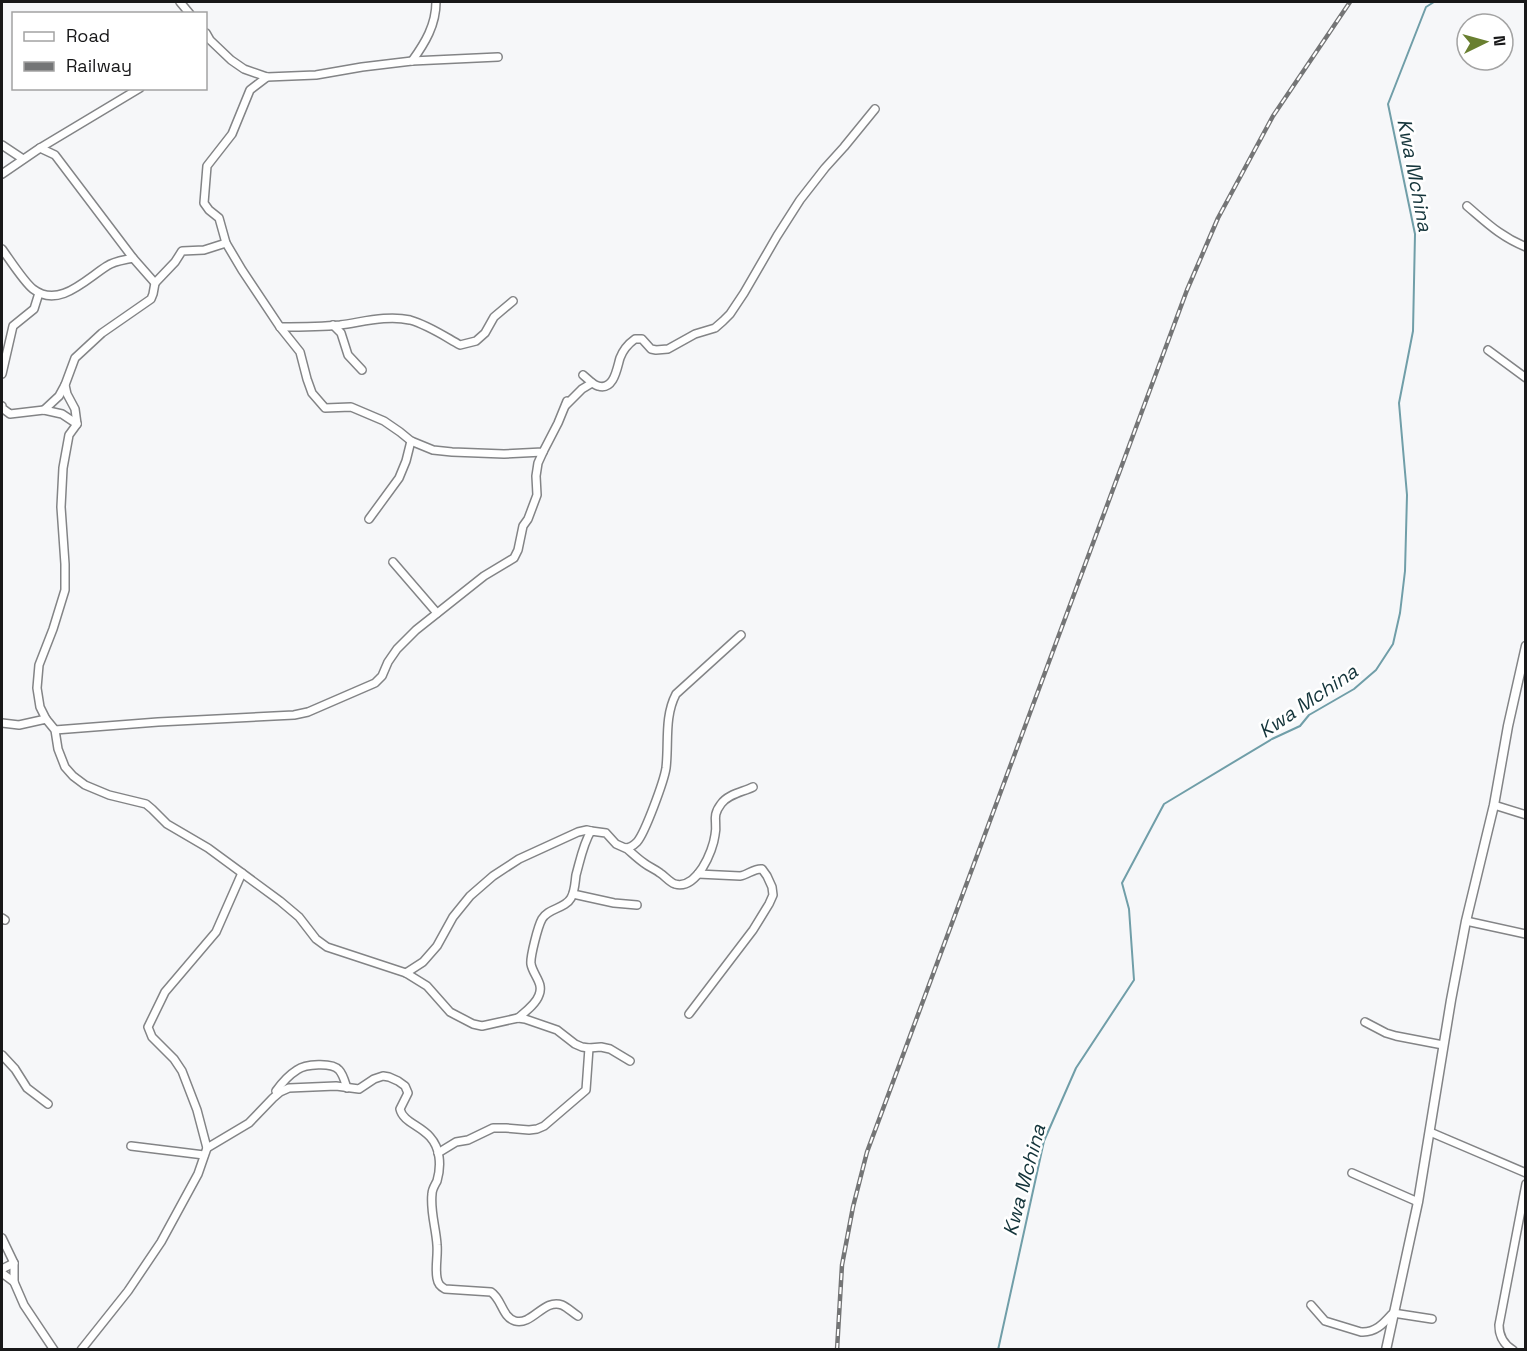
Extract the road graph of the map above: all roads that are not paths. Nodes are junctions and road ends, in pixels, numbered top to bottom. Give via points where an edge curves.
1 (436, 2) edge
2 (207, 35) edge
3 (498, 57) dead end
4 (412, 62) junction
5 (267, 77) junction
6 (137, 90) edge
7 (875, 109) dead end
8 (2, 145) edge
9 (40, 148) junction
10 (23, 159) junction
11 (2, 174) edge
12 (1467, 206) dead end
13 (226, 243) junction
14 (1526, 248) edge
15 (2, 249) edge
16 (133, 258) junction
17 (155, 283) junction
18 (39, 293) junction
19 (513, 302) dead end
20 (333, 325) junction
21 (280, 327) junction
22 (1488, 350) dead end
23 (362, 370) dead end
24 (2, 375) edge
25 (582, 375) dead end
26 (1526, 378) edge
27 (592, 383) junction
28 (65, 385) junction
29 (2, 406) edge
30 (45, 410) junction
31 (77, 424) junction
32 (411, 441) junction
33 (543, 452) junction
34 (369, 519) dead end
35 (393, 562) dead end
36 (436, 613) junction
37 (741, 635) dead end
38 (1526, 646) edge
39 (46, 719) junction
40 (2, 723) edge
41 (55, 730) junction
42 (753, 787) dead end
43 (1494, 805) junction
44 (1526, 815) edge
45 (591, 831) junction
46 (626, 848) junction
47 (242, 873) junction
48 (698, 874) junction
49 (573, 894) junction
50 (637, 904) dead end
51 (1466, 921) junction
52 (1526, 934) edge
53 (406, 973) junction
54 (689, 1014) dead end
55 (518, 1018) junction
56 (1365, 1022) dead end
57 (1443, 1045) junction
58 (588, 1048) junction
59 (2, 1055) edge
60 (630, 1061) dead end
61 (348, 1088) junction
62 (273, 1098) junction
63 (48, 1104) dead end
64 (1430, 1132) junction
65 (131, 1146) dead end
66 (206, 1152) junction
67 (438, 1153) junction
68 (1352, 1173) dead end
69 (1526, 1173) edge
70 (1526, 1184) edge
71 (1418, 1202) junction
72 (2, 1239) edge
73 (14, 1263) junction
74 (2, 1270) edge
75 (14, 1282) junction
76 (1311, 1305) dead end
77 (1393, 1313) junction
78 (578, 1316) dead end
79 (1432, 1319) dead end
80 (54, 1350) edge
81 (81, 1350) edge
82 (1386, 1350) edge
83 (1513, 1350) edge

1 - 4 street via 429,34
2 - 5 street via 231,60
3 - 4 street
4 - 5 street via 316,75
5 - 13 street via 250,90 232,134 207,166 204,203 219,218
6 - 9 street
7 - 27 street via 800,200 723,321 668,349 651,349 642,339 635,339 626,347 611,381 601,387
8 - 10 street
9 - 10 street
9 - 16 street via 55,155
10 - 11 street
12 - 14 street via 1499,234
13 - 17 street via 182,251
13 - 21 street
15 - 18 street
16 - 17 street
16 - 18 street via 109,264 61,295
17 - 28 street via 151,299 102,333 75,358
18 - 24 street via 34,309 13,326
19 - 20 street via 494,317 476,341 460,345 405,319
20 - 21 street
20 - 23 street via 341,333 350,357
21 - 32 street via 300,352 312,393 325,408 351,407 384,421
22 - 26 street
25 - 27 street
27 - 33 street via 566,403
28 - 30 street
28 - 31 street
29 - 30 street via 10,414
30 - 31 street via 62,414
31 - 39 street via 69,435 63,468 65,590 39,665 40,707
32 - 33 street via 452,452
32 - 34 street via 399,478
33 - 36 street via 536,476 537,495 514,558
35 - 36 street
36 - 41 street via 397,649 375,684 308,712
37 - 46 street via 676,694 669,716 663,777 639,838
38 - 43 street
39 - 40 street via 19,725
39 - 41 street
41 - 47 street via 65,767 73,776 109,795 146,804 168,824
42 - 48 street via 722,802 714,817 715,836
43 - 44 street
43 - 51 street
45 - 46 street via 606,833
45 - 49 street
45 - 53 street via 578,831 493,876 470,896 423,962
46 - 48 street via 673,883 686,883
47 - 53 street via 299,917 327,947
47 - 66 street via 216,932 165,992 148,1027 182,1071 197,1110
48 - 54 street via 740,876 762,869 771,882 773,896 757,925
49 - 50 street
49 - 55 street via 567,903 541,920 531,963 540,986 539,996
51 - 52 street
51 - 57 street
53 - 55 street via 427,986 450,1012 473,1024 482,1026
55 - 58 street via 557,1030 575,1044
56 - 57 street via 1396,1036
57 - 64 street
58 - 60 street via 610,1049
58 - 67 street via 586,1090 544,1126 537,1130 494,1128
59 - 63 street via 27,1088
61 - 62 street via 304,1086 289,1088
61 - 62 street via 337,1068 306,1066 297,1070
61 - 67 street via 359,1089 383,1076 405,1086 408,1093 400,1109 402,1116 432,1138
62 - 66 street via 249,1123
64 - 69 street
64 - 71 street
65 - 66 street
66 - 81 street via 161,1242 128,1292
67 - 78 street via 438,1179 432,1194 440,1286 491,1292 509,1318 518,1322 553,1305 561,1305
68 - 71 street
70 - 83 street via 1499,1325 1502,1339
71 - 77 street
72 - 73 street
73 - 74 street
73 - 75 street
74 - 75 street
75 - 80 street via 24,1305
76 - 77 street via 1327,1322 1361,1332 1375,1329
77 - 79 street
77 - 82 street

